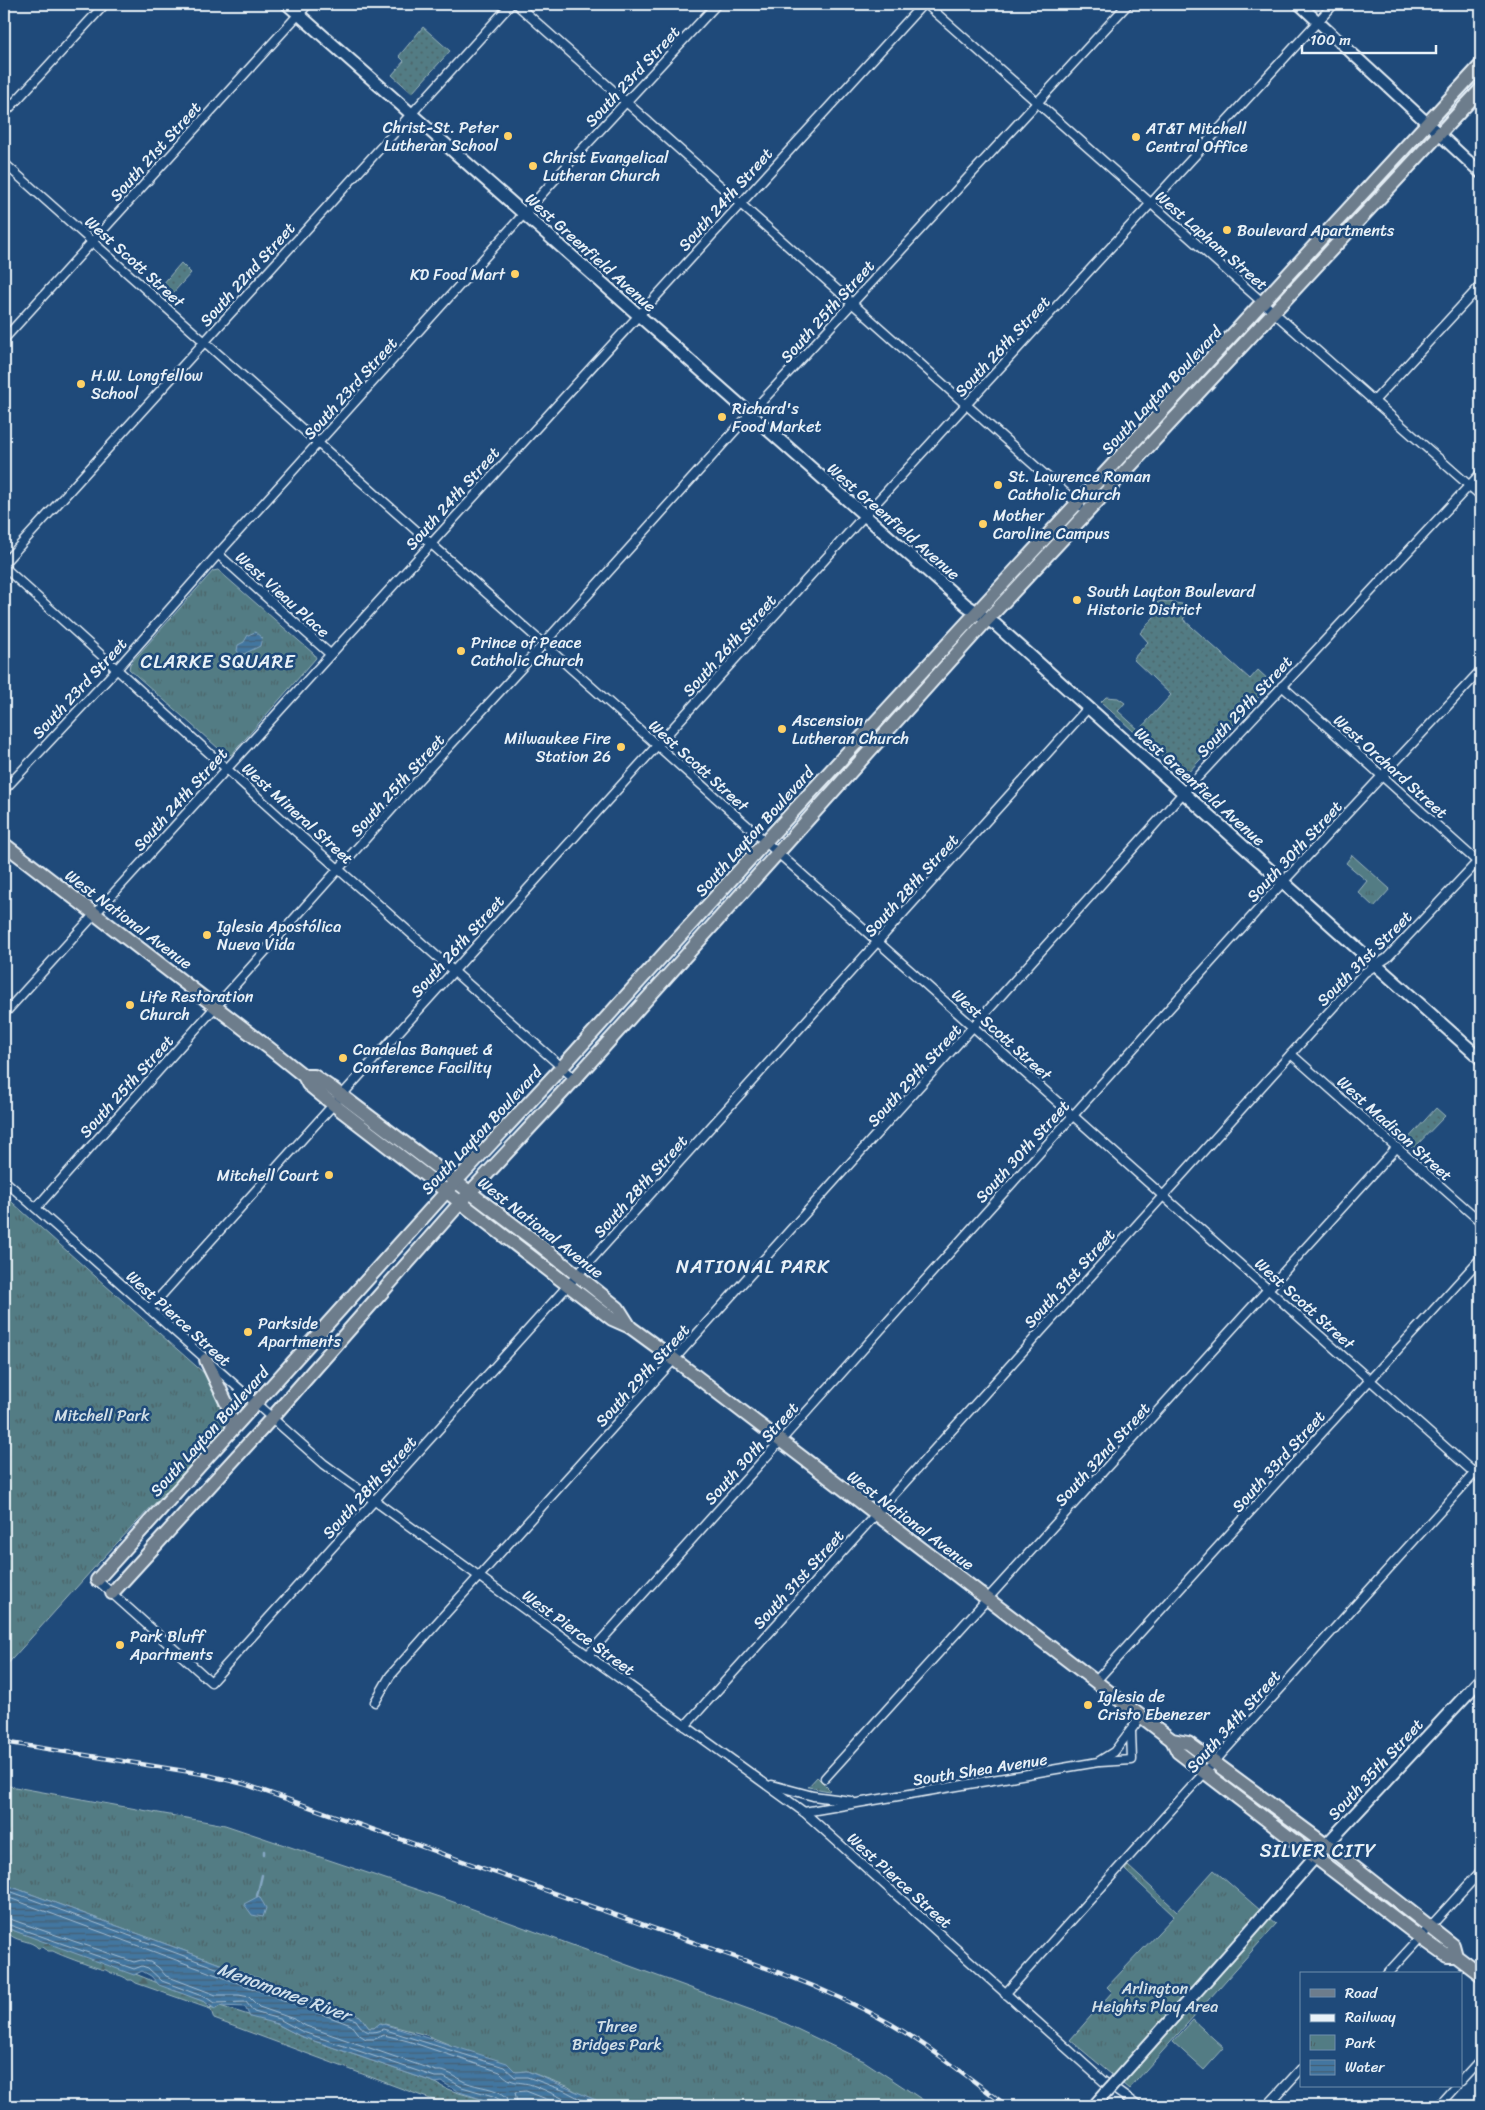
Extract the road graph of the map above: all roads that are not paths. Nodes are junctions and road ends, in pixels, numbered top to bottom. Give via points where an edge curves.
1 (104, 4) edge
2 (287, 4) edge
3 (308, 4) edge
4 (511, 4) edge
5 (516, 4) edge
6 (717, 4) edge
7 (925, 4) edge
8 (1128, 4) edge
9 (1299, 4) edge
10 (1334, 4) edge
11 (298, 14) junction
12 (1318, 21) junction
13 (1481, 65) edge
14 (1481, 89) edge
15 (627, 102) junction
16 (1036, 103) junction
17 (4, 114) edge
18 (410, 114) junction
19 (1427, 124) junction
20 (1438, 134) junction
21 (4, 163) edge
22 (1481, 173) edge
23 (740, 202) junction
24 (1150, 204) junction
25 (524, 214) junction
26 (92, 241) junction
27 (1481, 285) edge
28 (852, 304) junction
29 (1268, 307) junction
30 (637, 316) junction
31 (4, 340) edge
32 (205, 342) junction
33 (1374, 401) junction
34 (965, 406) junction
35 (749, 416) junction
36 (319, 444) junction
37 (1481, 473) edge
38 (1469, 486) junction
39 (1481, 496) edge
40 (1082, 508) junction
41 (864, 516) junction
42 (430, 543) junction
43 (218, 554) junction
44 (4, 565) edge
45 (976, 612) junction
46 (988, 620) junction
47 (548, 639) junction
48 (539, 640) junction
49 (539, 649) junction
50 (549, 649) junction
51 (330, 654) junction
52 (117, 669) junction
53 (1481, 670) edge
54 (1282, 686) junction
55 (1088, 708) junction
56 (657, 746) junction
57 (227, 768) junction
58 (1383, 776) junction
59 (4, 790) edge
60 (1184, 792) junction
61 (765, 842) junction
62 (4, 844) edge
63 (778, 854) junction
64 (1480, 862) edge
65 (340, 869) junction
66 (1283, 882) junction
67 (96, 914) junction
68 (878, 943) junction
69 (1376, 965) junction
70 (454, 970) junction
71 (216, 1007) junction
72 (4, 1014) edge
73 (974, 1028) junction
74 (1291, 1054) junction
75 (1481, 1057) edge
76 (562, 1067) junction
77 (575, 1079) junction
78 (337, 1100) junction
79 (1073, 1116) junction
80 (1397, 1147) junction
81 (4, 1180) edge
82 (456, 1181) junction
83 (446, 1192) junction
84 (471, 1193) junction
85 (1163, 1196) junction
86 (461, 1202) junction
87 (36, 1208) junction
88 (1481, 1222) edge
89 (1481, 1258) edge
90 (384, 1260) junction
91 (578, 1276) junction
92 (568, 1286) junction
93 (1269, 1289) junction
94 (368, 1308) junction
95 (149, 1309) junction
96 (630, 1327) junction
97 (206, 1360) junction
98 (674, 1360) junction
99 (1370, 1380) junction
100 (255, 1404) junction
101 (271, 1419) junction
102 (234, 1428) junction
103 (781, 1442) junction
104 (1481, 1466) edge
105 (1475, 1473) junction
106 (1481, 1479) edge
107 (376, 1500) junction
108 (875, 1513) junction
109 (480, 1577) junction
110 (97, 1580) joint
111 (112, 1593) junction
112 (988, 1599) junction
113 (588, 1655) junction
114 (1481, 1680) edge
115 (1095, 1682) junction
116 (375, 1702) dead end
117 (1142, 1717) junction
118 (685, 1726) junction
119 (1131, 1731) junction
120 (1172, 1740) junction
121 (1098, 1762) junction
122 (1215, 1762) junction
123 (1205, 1773) junction
124 (825, 1778) dead end
125 (762, 1781) junction
126 (863, 1802) junction
127 (804, 1812) junction
128 (1326, 1845) junction
129 (1314, 1858) junction
130 (1481, 1871) edge
131 (1430, 1927) junction
132 (1421, 1938) junction
133 (1456, 1956) junction
134 (1389, 1972) edge
135 (1481, 1976) edge
136 (1005, 1994) junction
137 (1481, 2059) edge
138 (1300, 2070) edge
139 (1462, 2080) edge
140 (1454, 2088) edge
141 (1094, 2106) edge
142 (1138, 2106) edge
143 (1267, 2106) edge
144 (1438, 2106) edge

1 - 17 street
2 - 11 main road, West Greenfield Avenue
3 - 11 street, South 21st Street
4 - 18 street, South 22nd Street
5 - 15 street
6 - 15 street, South 23rd Street
7 - 16 street, West Lapham Street
7 - 23 street, South 24th Street
8 - 16 street, South 25th Street
9 - 12 street
10 - 12 street, South 26th Street
11 - 18 main road, West Greenfield Avenue
11 - 26 street, South 21st Street
12 - 19 street
12 - 24 street, South 26th Street
13 - 19 main road, South Layton Boulevard
14 - 20 main road, South Layton Boulevard
15 - 23 street
15 - 25 street, South 23rd Street
16 - 24 street, West Lapham Street
16 - 28 street, South 25th Street
18 - 25 main road, West Greenfield Avenue
18 - 32 street, South 22nd Street
19 - 20 street
19 - 29 main road, South Layton Boulevard
20 - 22 street
20 - 29 main road, South Layton Boulevard
21 - 26 street, West Scott Street
23 - 28 street
23 - 30 street, South 24th Street
24 - 29 street, West Lapham Street
24 - 34 street, South 26th Street
25 - 30 main road, West Greenfield Avenue
25 - 36 street, South 23rd Street
26 - 31 street, South 21st Street
26 - 32 street, West Scott Street
27 - 33 street
28 - 34 street
28 - 35 street, South 25th Street
29 - 33 street, West Lapham Street
29 - 40 main road, South Layton Boulevard
30 - 35 main road, West Greenfield Avenue
30 - 42 street, South 24th Street
32 - 36 street, West Scott Street
32 - 44 street, South 22nd Street
33 - 38 street, West Lapham Street
34 - 40 street
34 - 41 street, South 26th Street
35 - 41 main road, West Greenfield Avenue
35 - 47 street, South 25th Street
36 - 42 street, West Scott Street
36 - 43 street, South 23rd Street
37 - 38 street, South 29th Street
38 - 39 street, West Lapham Street
38 - 54 street, South 29th Street
40 - 45 main road, South Layton Boulevard
40 - 46 main road, South Layton Boulevard
41 - 45 main road, West Greenfield Avenue
41 - 56 street, South 26th Street
42 - 48 street, West Scott Street
42 - 51 street, South 24th Street
43 - 51 street, West Vieau Place
43 - 52 street, South 23rd Street
44 - 52 street, West Mineral Street
45 - 46 main road, West Greenfield Avenue
45 - 61 main road, South Layton Boulevard
46 - 55 main road, West Greenfield Avenue
46 - 63 main road, South Layton Boulevard
47 - 48 street
47 - 50 street
48 - 49 street
49 - 50 street
49 - 65 street, South 25th Street
50 - 56 street, West Scott Street
51 - 57 street, South 24th Street
52 - 57 street, West Mineral Street
52 - 59 street, South 23rd Street
53 - 58 street, South 30th Street
54 - 58 street, West Orchard Street
54 - 60 street, South 29th Street
55 - 60 main road, West Greenfield Avenue
55 - 68 street, South 28th Street
56 - 61 street, West Scott Street
56 - 70 street, South 26th Street
57 - 65 street, West Mineral Street
57 - 67 street, South 24th Street
58 - 64 street, West Orchard Street
58 - 66 street, South 30th Street
60 - 66 main road, West Greenfield Avenue
60 - 73 street, South 29th Street
61 - 63 street, West Scott Street
61 - 76 main road, South Layton Boulevard
62 - 67 main road, West National Avenue
63 - 68 street, West Scott Street
63 - 77 main road, South Layton Boulevard
64 - 69 street, South 31st Street via 1387,958
65 - 70 street, West Mineral Street
65 - 71 street, South 25th Street
66 - 69 main road, West Greenfield Avenue
66 - 79 street, South 30th Street
67 - 71 main road, West National Avenue
67 - 72 street, South 24th Street
68 - 73 street, West Scott Street
68 - 91 street, South 28th Street
69 - 74 street, South 31st Street via 1364,973
69 - 75 main road, West Greenfield Avenue
70 - 76 street, West Mineral Street
70 - 78 street, South 26th Street
71 - 78 main road, West National Avenue via 304,1076 314,1076
71 - 87 street, South 25th Street
73 - 79 street, West Scott Street
73 - 98 street, South 29th Street
74 - 80 street, West Madison Street
74 - 85 street, South 31st Street
76 - 77 street, West Mineral Street
76 - 82 main road, South Layton Boulevard
77 - 84 main road, South Layton Boulevard
78 - 82 main road, West National Avenue
78 - 83 main road, West National Avenue
78 - 95 street, South 26th Street
79 - 85 street, West Scott Street
79 - 103 street, South 30th Street
80 - 88 street, West Madison Street
80 - 93 street, South 32nd Street
81 - 87 street, West Pierce Street
82 - 83 main road, South Layton Boulevard
82 - 84 main road, West National Avenue
83 - 86 main road, West National Avenue
83 - 90 main road, South Layton Boulevard
84 - 86 main road, South Layton Boulevard
84 - 91 main road, West National Avenue
85 - 93 street, West Scott Street
85 - 108 street, South 31st Street
86 - 92 main road, West National Avenue
86 - 94 main road, South Layton Boulevard
87 - 95 street, West Pierce Street
89 - 99 street, South 33rd Street
90 - 94 main road via 392,1271 375,1292
90 - 100 main road, South Layton Boulevard
91 - 92 street, South 28th Street
91 - 96 main road, West National Avenue via 618,1308
92 - 96 main road, West National Avenue via 612,1319
92 - 107 street, South 28th Street
93 - 99 street, West Scott Street
93 - 112 street, South 32nd Street
94 - 101 main road, South Layton Boulevard
95 - 97 street, West Pierce Street
96 - 98 main road, West National Avenue
97 - 100 street, West Pierce Street
97 - 102 main road via 227,1404
98 - 103 main road, West National Avenue
98 - 109 street, South 29th Street
99 - 105 street, West Scott Street
99 - 115 street, South 33rd Street
100 - 101 street, West Pierce Street
100 - 102 main road, South Layton Boulevard
101 - 107 street, West Pierce Street via 324,1464
101 - 111 main road, South Layton Boulevard
102 - 110 main road, South Layton Boulevard
103 - 108 main road, West National Avenue
103 - 113 street, South 30th Street
104 - 105 street, South 34th Street
105 - 106 street, West Scott Street
105 - 122 street, South 34th Street
107 - 109 street, West Pierce Street
107 - 111 street, South 28th Street via 211,1682
108 - 112 main road, West National Avenue
108 - 118 street, South 31st Street
109 - 113 street, West Pierce Street
109 - 116 street, South 29th Street via 390,1676
110 - 111 street
112 - 115 main road, West National Avenue
112 - 124 street, South 32nd Street
113 - 118 street, West Pierce Street
114 - 128 main road, South 35th Street
115 - 117 main road, West National Avenue
117 - 119 street, South Shea Avenue
117 - 120 main road, West National Avenue
118 - 125 street, West Pierce Street
119 - 121 street, South Shea Avenue via 1114,1752
119 - 121 street via 1132,1760
120 - 122 main road, West National Avenue via 1188,1743
120 - 123 main road, West National Avenue via 1178,1752
121 - 126 street, South Shea Avenue
122 - 123 street, South 34th Street
122 - 128 main road, West National Avenue
123 - 129 main road, West National Avenue
123 - 136 street, South 34th Street
125 - 126 street via 813,1796
125 - 127 street, West Pierce Street
126 - 127 street, South Shea Avenue
127 - 136 street, West Pierce Street
128 - 129 main road, South 35th Street
128 - 131 main road, West National Avenue
129 - 132 main road, West National Avenue
129 - 141 main road, South 35th Street, bridge
130 - 131 street
131 - 132 street
131 - 133 main road, West National Avenue via 1452,1945
132 - 133 main road, West National Avenue via 1448,1956
132 - 134 street
133 - 135 main road, West National Avenue
136 - 142 street, West Pierce Street via 1103,2082
137 - 139 street
138 - 143 street
140 - 144 street

